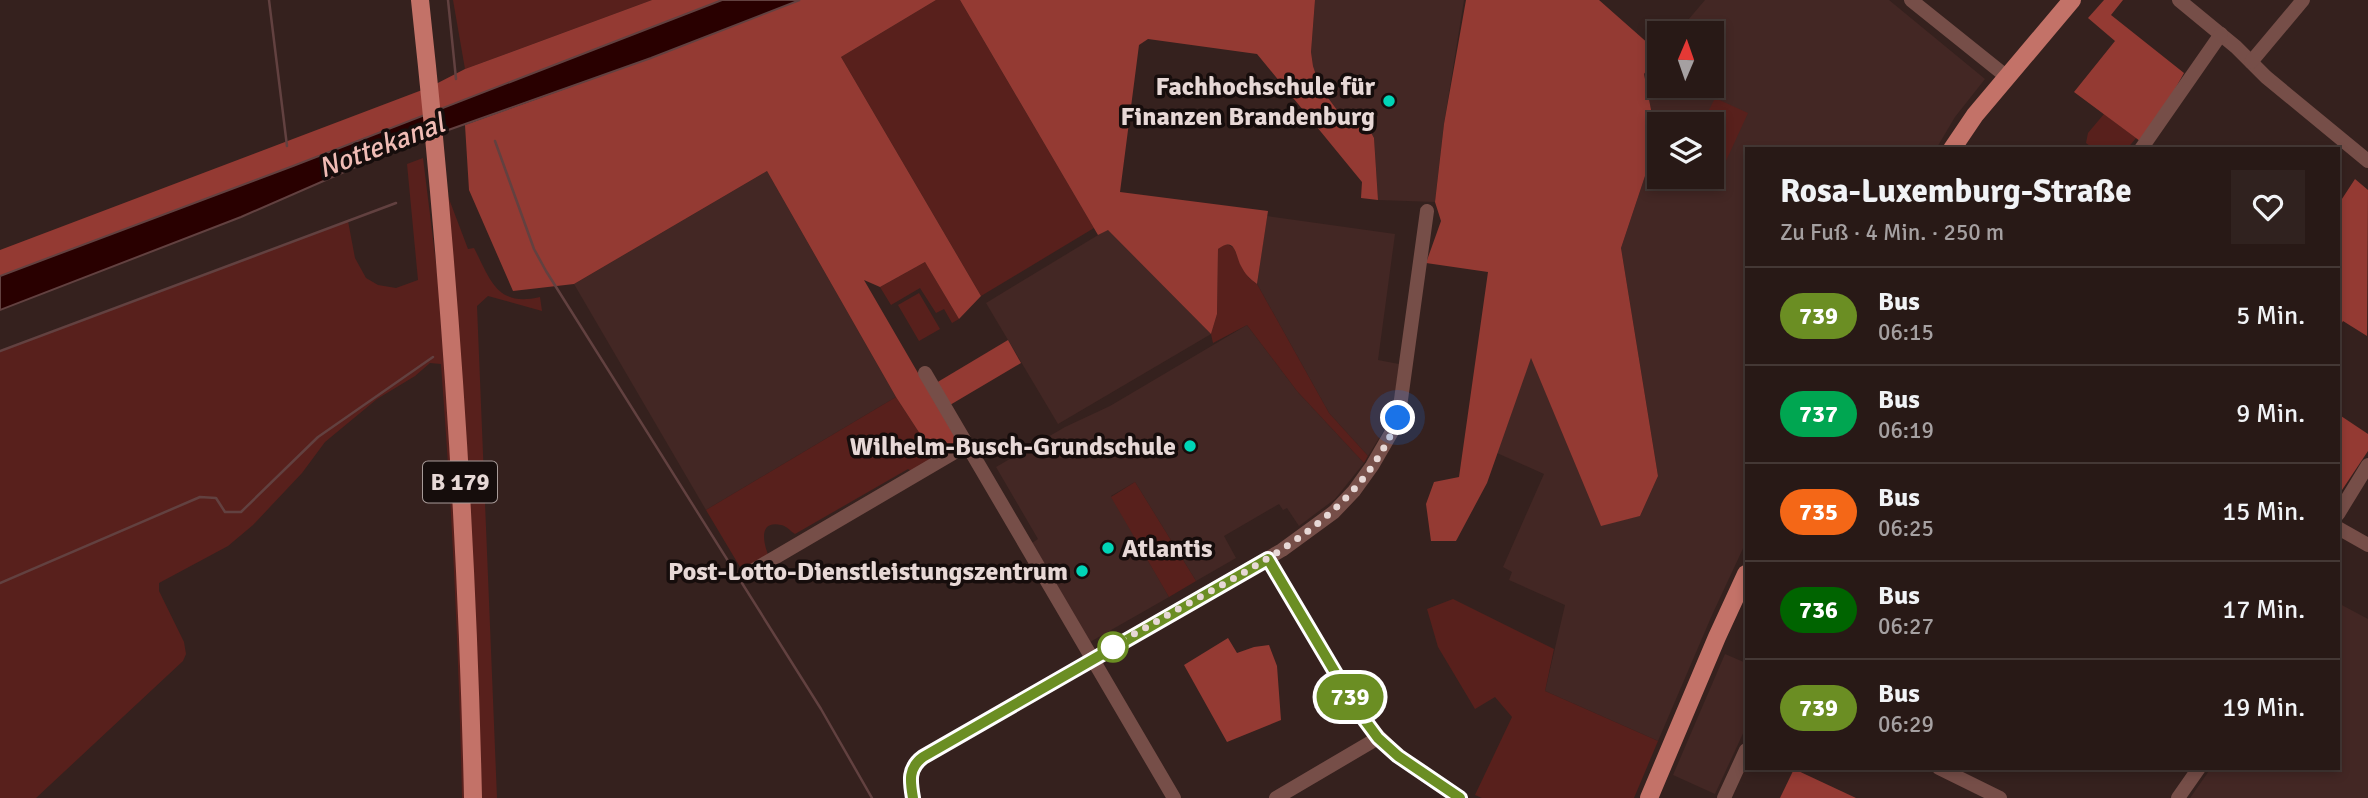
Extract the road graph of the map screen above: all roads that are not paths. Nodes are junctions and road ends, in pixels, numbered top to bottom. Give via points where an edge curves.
1 (420, 0) edge
2 (1912, 0) edge
3 (2072, 0) edge
4 (2179, 0) edge
5 (2303, 0) edge
6 (2221, 34) junction
7 (2251, 62) junction
8 (2007, 77) junction
9 (1953, 147) edge
10 (2142, 147) edge
11 (2368, 161) edge
12 (1427, 211) dead end
13 (925, 373) dead end
14 (967, 445) junction
15 (2368, 465) edge
16 (2340, 511) edge
17 (2340, 529) edge
18 (2368, 545) edge
19 (1268, 559) junction
20 (752, 571) dead end
21 (1745, 576) edge
22 (1093, 659) junction
23 (1378, 738) junction
24 (1745, 752) edge
25 (1942, 770) edge
26 (2198, 770) edge
27 (473, 798) edge
28 (913, 798) edge
29 (1174, 798) edge
30 (1276, 798) edge
31 (1460, 798) edge
32 (1649, 798) edge
33 (1724, 798) edge
34 (2000, 798) edge
35 (2178, 798) edge

1 - 27 main road, B 179 via 438,167 460,488
2 - 8 street
3 - 8 main road
4 - 6 street
5 - 7 street
6 - 7 street
6 - 10 street
7 - 11 street
8 - 9 main road
12 - 19 street via 1396,423 1354,491 1334,512
13 - 14 street
14 - 20 street
14 - 22 street
15 - 16 street
17 - 18 street
19 - 22 street
19 - 23 street
21 - 32 main road
22 - 28 street via 918,761 911,774
22 - 29 street
23 - 30 street
23 - 31 street
24 - 33 street
25 - 34 street
26 - 35 street

